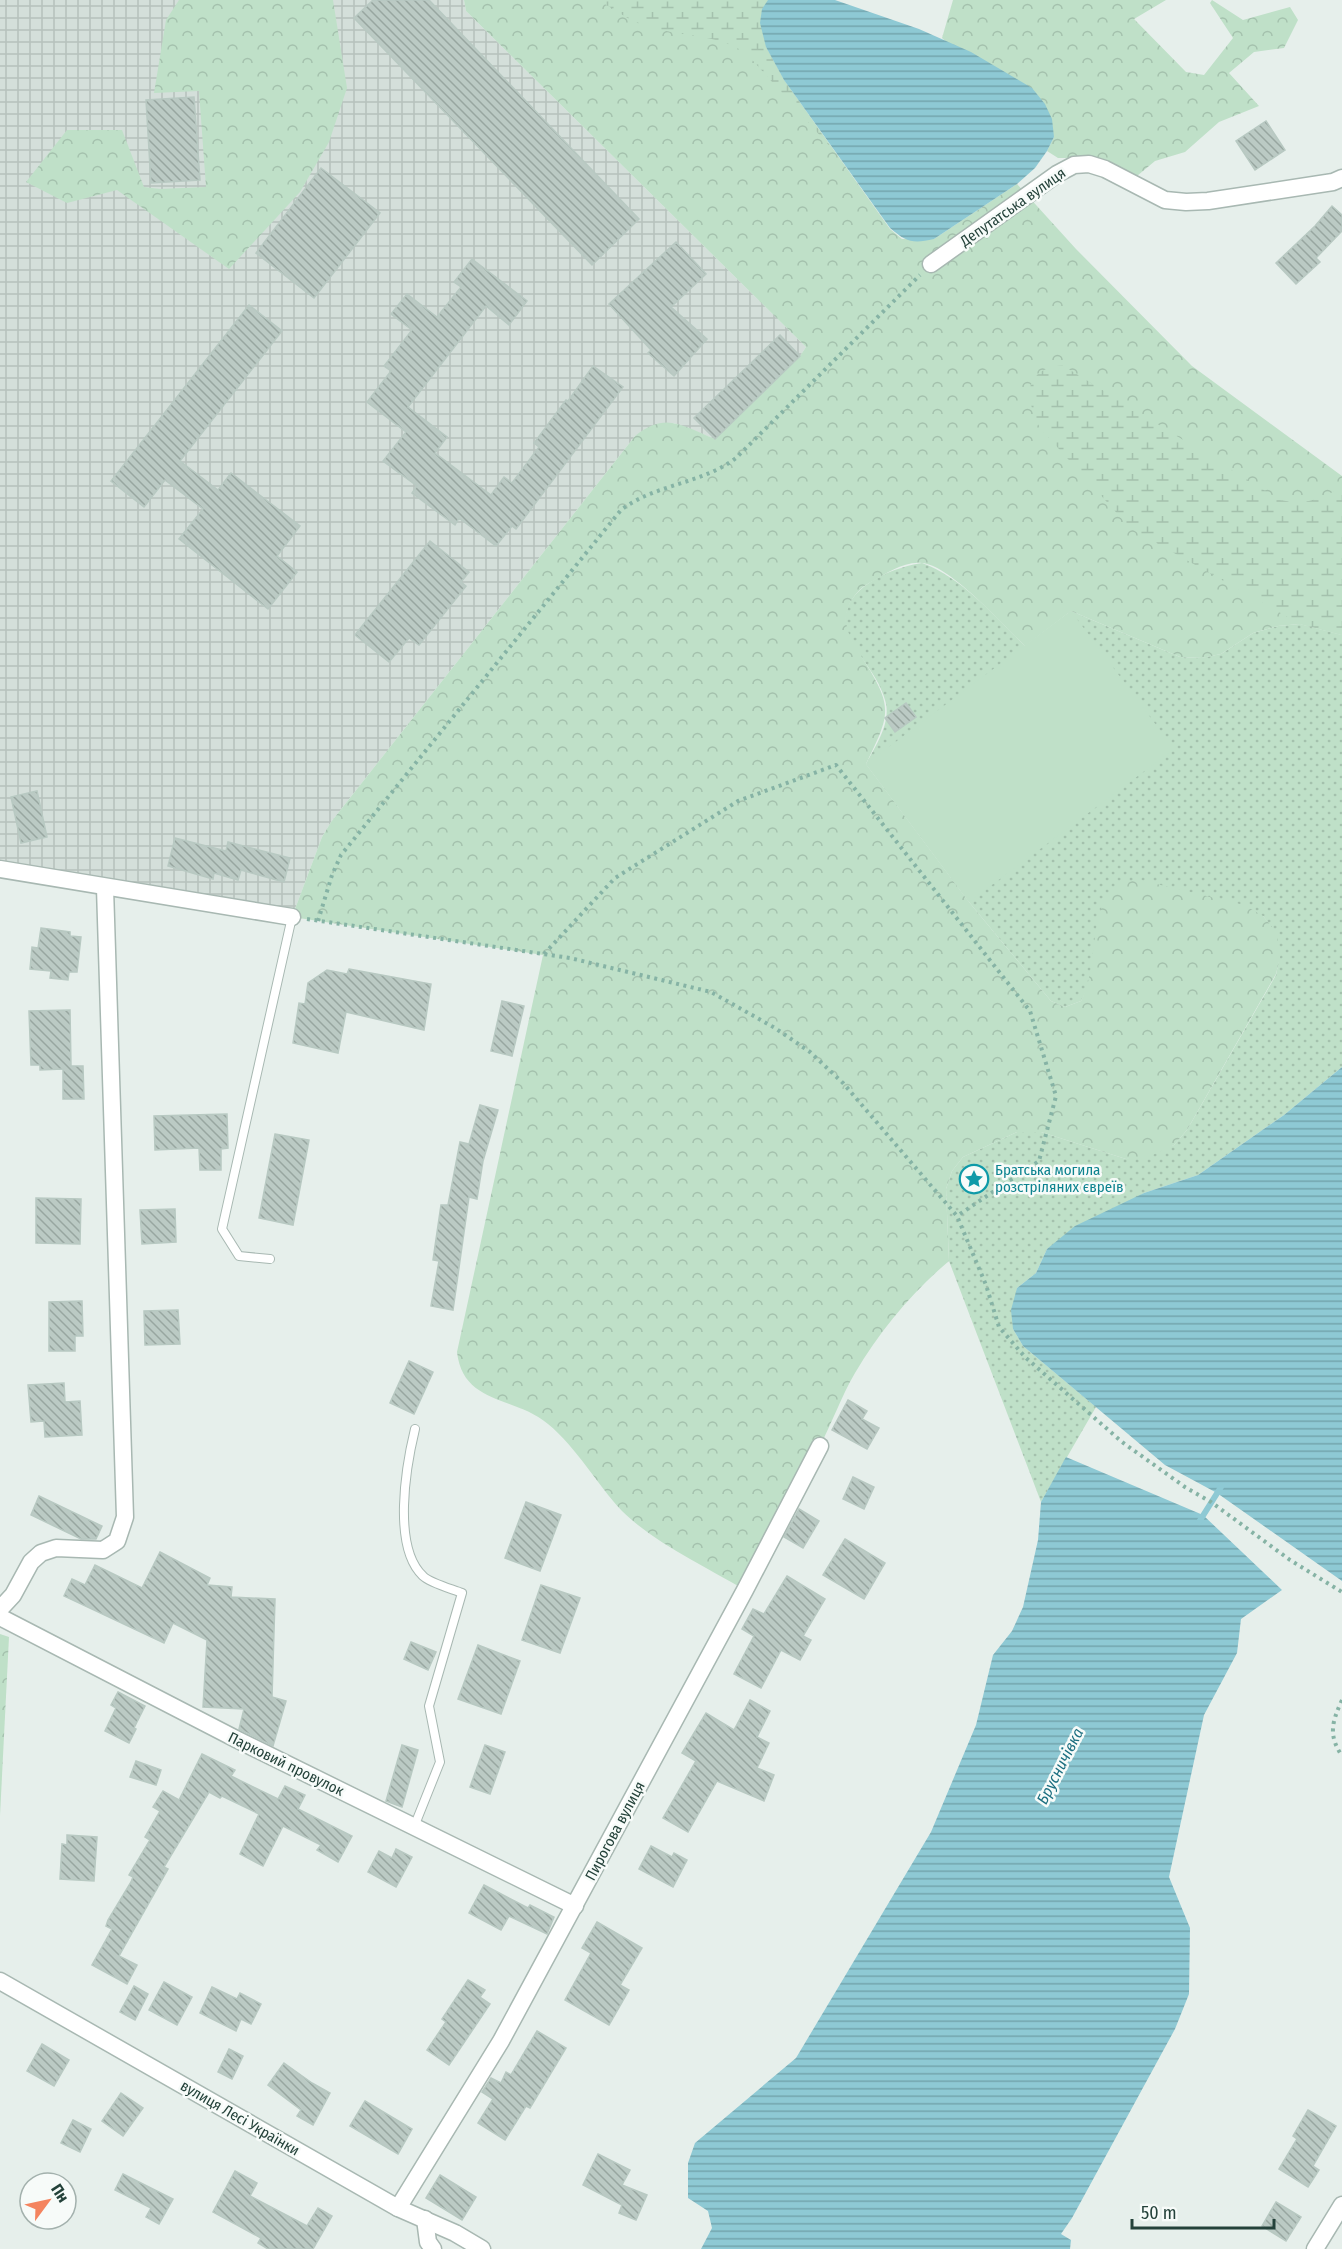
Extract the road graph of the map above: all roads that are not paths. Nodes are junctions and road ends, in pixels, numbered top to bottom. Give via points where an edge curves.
1 (1339, 183) edge
2 (931, 264) road end
3 (0, 869) edge
4 (105, 888) junction
5 (292, 917) joint
6 (270, 1259) dead end
7 (415, 1429) dead end
8 (820, 1446) dead end
9 (0, 1609) edge
10 (0, 1617) edge
11 (414, 1827) junction
12 (575, 1906) junction
13 (0, 1981) edge
14 (1342, 2205) edge
15 (398, 2208) junction
16 (425, 2219) junction
17 (432, 2249) edge
18 (482, 2249) edge
19 (1316, 2249) edge

1 - 2 street, Депутатська вулиця via 1186,202 1165,200 1097,166 1074,165
3 - 4 street
4 - 5 street
4 - 9 street via 125,1517 117,1541 103,1550 56,1548 41,1553
5 - 6 lane via 222,1229 239,1256
7 - 11 lane via 407,1461 407,1551 424,1577 462,1593 429,1706 440,1762
8 - 12 street, Пирогова вулиця
10 - 11 street, Парковий провулок
11 - 12 street, Парковий провулок
12 - 15 street, Пирогова вулиця via 501,2041
13 - 15 street, вулиця Лесі Українки
14 - 19 street
15 - 16 street, вулиця Лесі Українки
16 - 17 street
16 - 18 street, вулиця Лесі Українки

